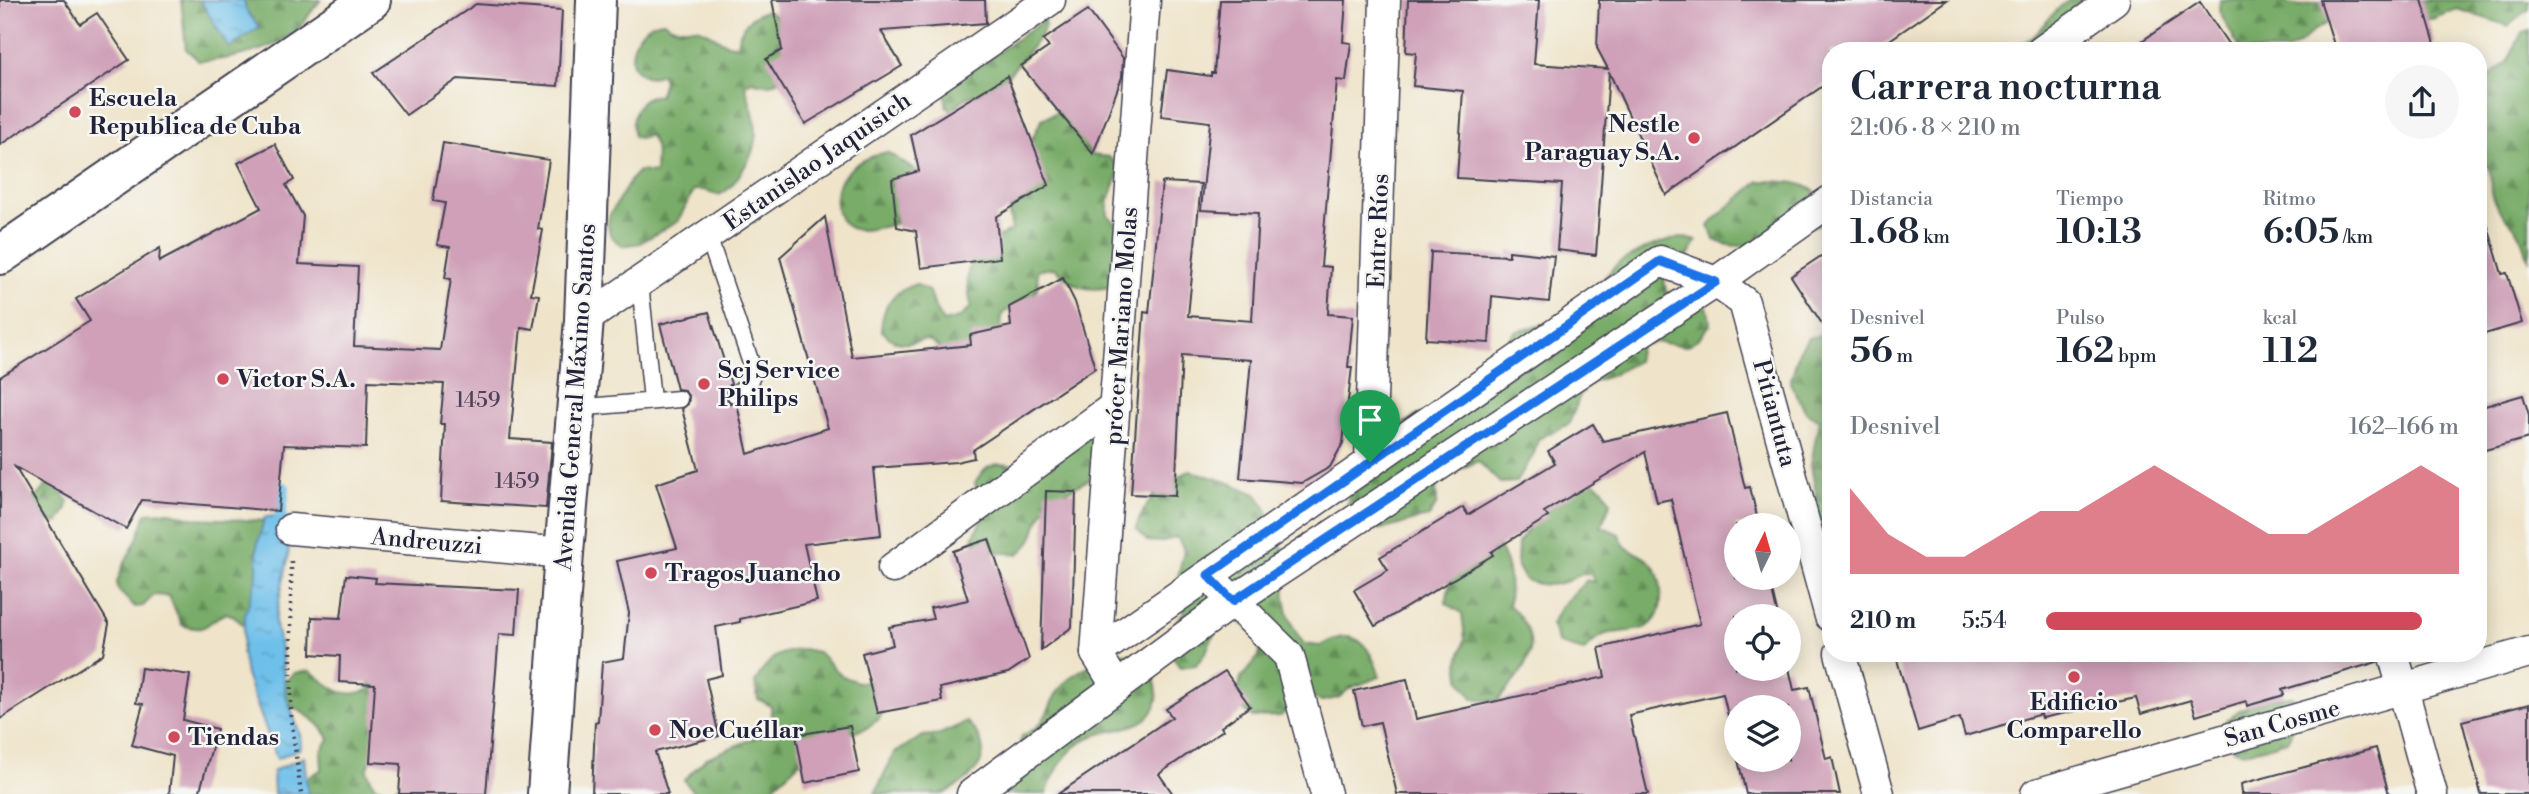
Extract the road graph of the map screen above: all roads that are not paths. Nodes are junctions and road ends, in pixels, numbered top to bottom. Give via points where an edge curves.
1 (371, 0) edge
2 (596, 0) edge
3 (1050, 0) edge
4 (1145, 0) edge
5 (1385, 0) edge
6 (2114, 0) edge
7 (2055, 42) edge
8 (1822, 207) edge
9 (708, 236) junction
10 (0, 255) edge
11 (1716, 282) junction
12 (640, 283) junction
13 (584, 320) junction
14 (735, 394) dead end
15 (680, 399) dead end
16 (652, 400) junction
17 (1115, 406) junction
18 (576, 408) junction
19 (1370, 462) junction
20 (291, 529) road end
21 (564, 553) junction
22 (893, 568) dead end
23 (1208, 575) junction
24 (1822, 587) edge
25 (1233, 601) junction
26 (2529, 652) edge
27 (1096, 653) junction
28 (1842, 662) edge
29 (2396, 662) edge
30 (1117, 687) junction
31 (2403, 688) junction
32 (547, 794) edge
33 (972, 794) edge
34 (1326, 794) edge
35 (1879, 794) edge
36 (2036, 794) edge
37 (2432, 794) edge

1 - 10 main road
2 - 13 main road, Avenida General Máximo Santos
3 - 9 street, Estanislao Jaquisich
4 - 17 street, prócer Mariano Molas
5 - 19 street, Entre Ríos
6 - 7 street
8 - 11 street
9 - 12 street, Estanislao Jaquisich
9 - 14 lane via 754,372 747,386
11 - 19 street, Pitiantuta via 1660,261
11 - 24 street, Pitiantuta via 1744,302
11 - 25 street
12 - 13 street, Estanislao Jaquisich
12 - 16 lane
13 - 18 main road, Avenida General Máximo Santos
15 - 16 lane
16 - 18 lane
17 - 22 street
17 - 27 street, prócer Mariano Molas
18 - 21 main road, Avenida General Máximo Santos
19 - 23 street
20 - 21 street, Andreuzzi
21 - 32 main road, Avenida General Máximo Santos
23 - 25 street
23 - 27 street
25 - 30 street
25 - 34 street via 1289,656
26 - 31 street, San Cosme
27 - 30 street
28 - 35 street
29 - 31 street
30 - 33 street
31 - 36 street, San Cosme
31 - 37 street

